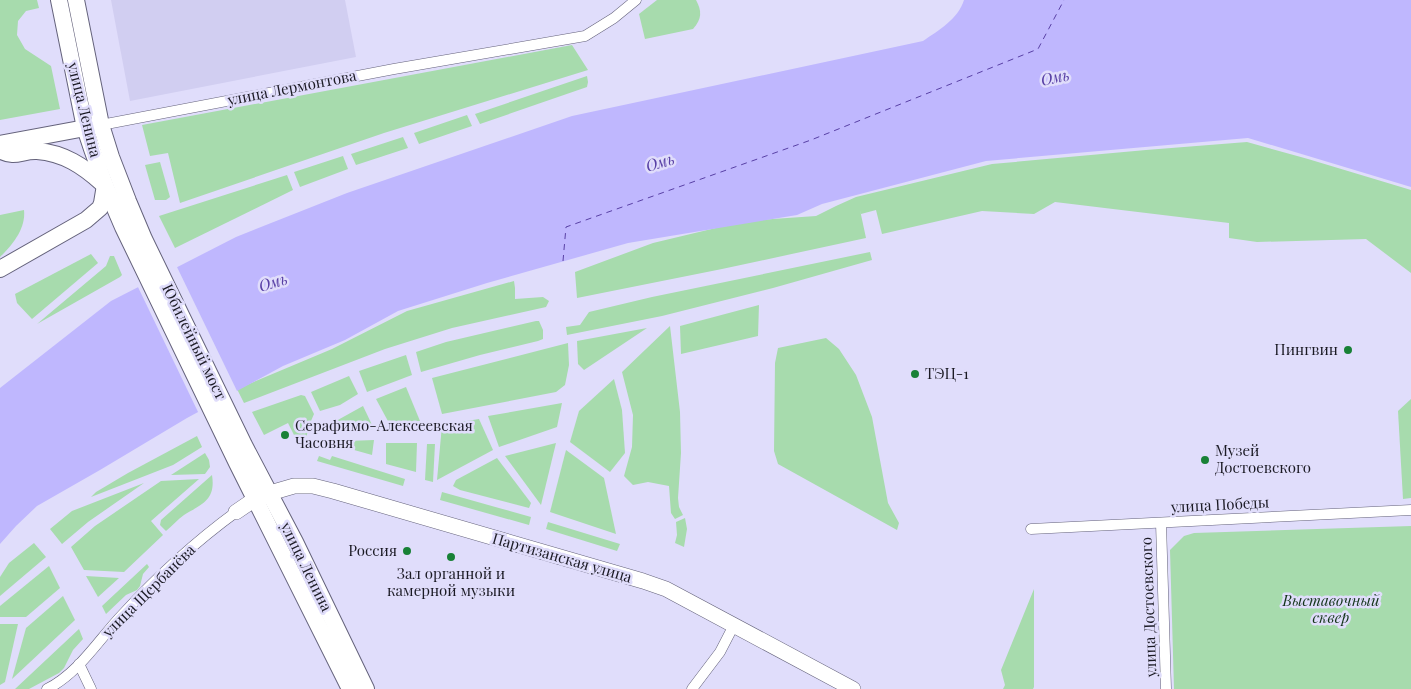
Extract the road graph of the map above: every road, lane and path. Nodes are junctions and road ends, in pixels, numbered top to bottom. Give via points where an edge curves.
1 (59, 0) edge
2 (76, 0) edge
3 (636, 0) edge
4 (93, 127) junction
5 (0, 144) edge
6 (0, 150) edge
7 (105, 185) junction
8 (86, 220) junction
9 (124, 227) junction
10 (138, 242) junction
11 (0, 269) edge
12 (238, 448) joint
13 (262, 496) junction
14 (1411, 510) edge
15 (236, 512) joint
16 (1161, 523) junction
17 (1031, 529) dead end
18 (734, 625) junction
19 (79, 664) junction
20 (47, 689) edge
21 (91, 689) edge
22 (350, 689) edge
23 (366, 689) edge
24 (692, 689) edge
25 (853, 689) edge
26 (1166, 689) edge

1 - 4 main road, улица Ленина
2 - 4 main road, улица Ленина
3 - 4 street, улица Лермонтова via 585,36
4 - 5 main road, улица Лермонтова
4 - 7 main road, улица Ленина via 92,150
4 - 10 main road, улица Ленина via 118,178
6 - 7 main road via 8,155 36,151 73,160
7 - 8 main road via 100,208
7 - 9 main road, улица Ленина
8 - 9 main road via 108,218
8 - 11 main road
9 - 10 main road, улица Ленина
10 - 12 main road, Юбилейный мост
12 - 13 main road, улица Ленина
13 - 15 street, улица Щербанёва
13 - 18 street, Партизанская улица via 294,486 334,490 643,581 666,589
13 - 22 main road, улица Ленина
13 - 23 main road, улица Ленина via 295,542
14 - 16 street, улица Победы
15 - 19 street, улица Щербанёва via 188,549 124,612
16 - 17 street, улица Победы
16 - 26 street, улица Достоевского
18 - 24 street via 720,652
18 - 25 street, Партизанская улица
19 - 20 street, улица Щербанёва
19 - 21 street

